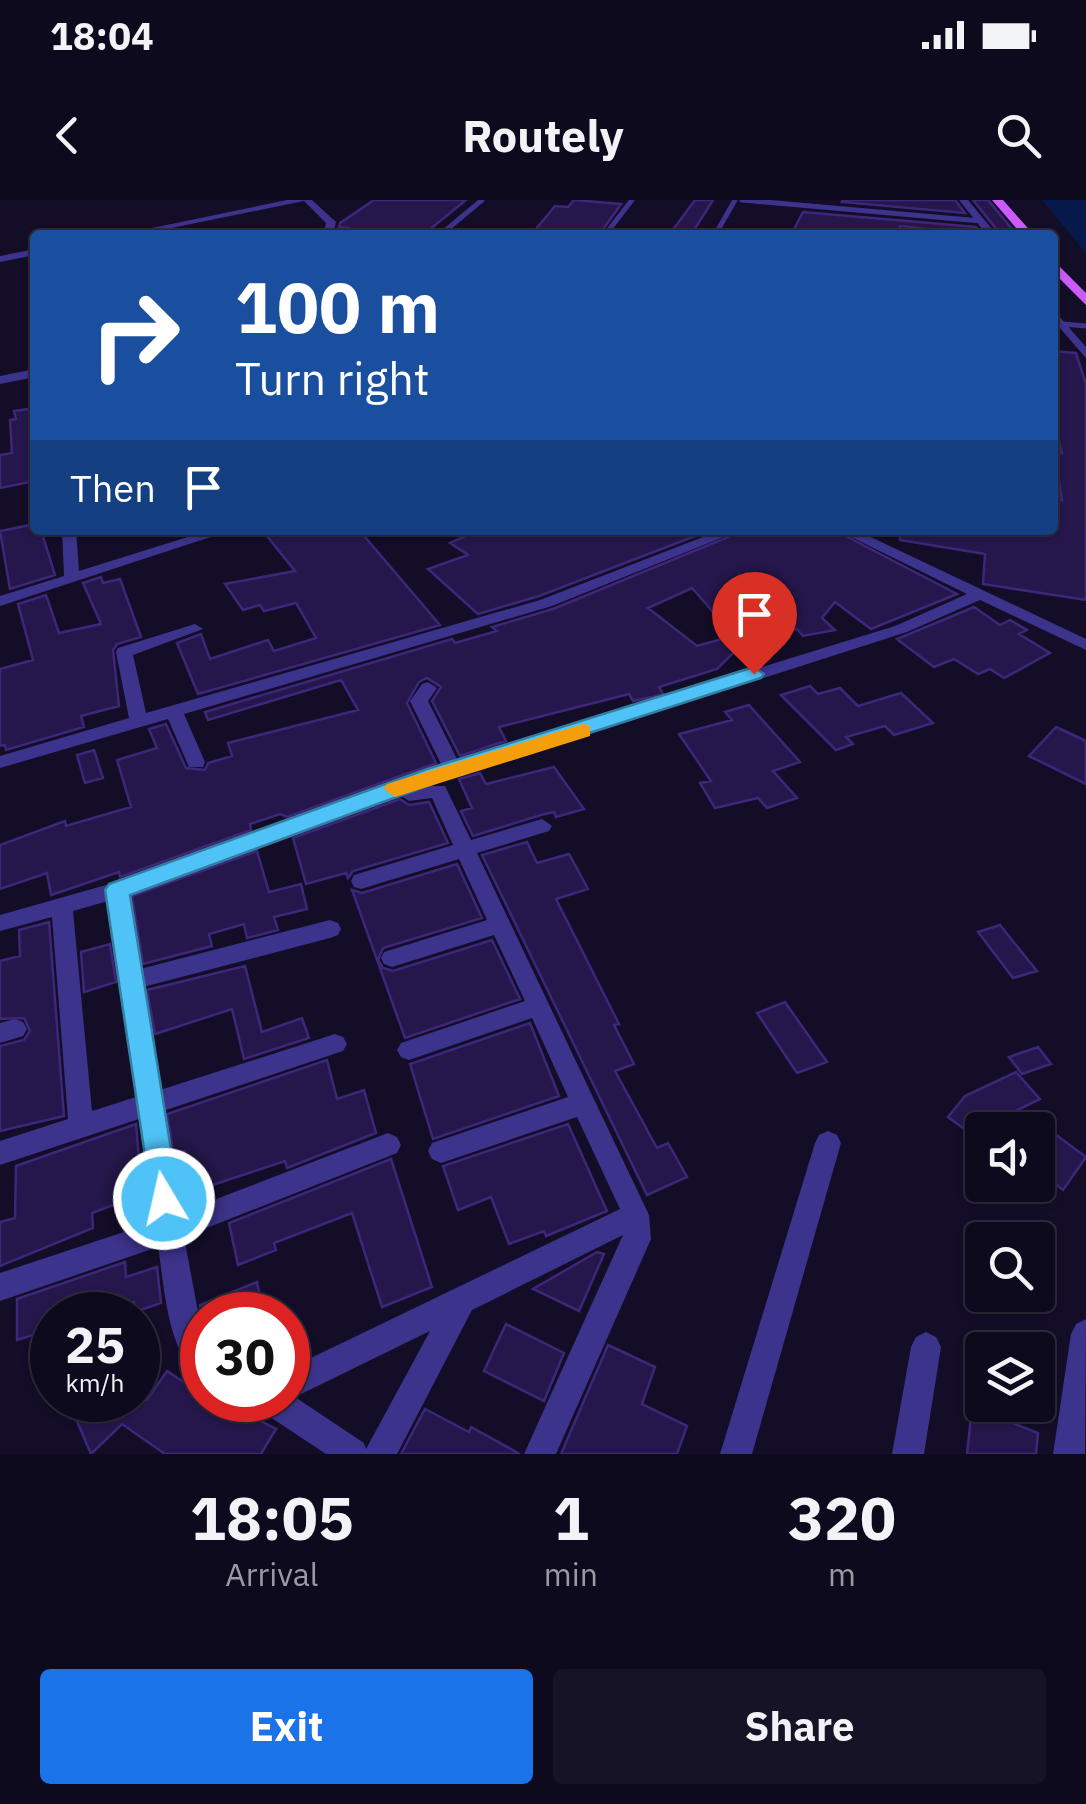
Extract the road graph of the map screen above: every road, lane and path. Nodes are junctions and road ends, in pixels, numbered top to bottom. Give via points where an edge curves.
1 (304, 200) edge
2 (482, 200) edge
3 (632, 200) edge
4 (739, 200) edge
5 (963, 200) edge
6 (997, 200) edge
7 (981, 221) junction
8 (150, 230) edge
9 (329, 230) edge
10 (446, 230) edge
11 (609, 230) edge
12 (718, 230) edge
13 (988, 230) edge
14 (1024, 230) edge
15 (30, 253) edge
16 (0, 259) edge
17 (1058, 269) edge
18 (1086, 301) edge
19 (1059, 324) edge
20 (1086, 326) edge
21 (1086, 355) edge
22 (30, 375) edge
23 (0, 380) edge
24 (69, 535) edge
25 (209, 535) edge
26 (721, 535) edge
27 (855, 535) edge
28 (72, 578) junction
29 (981, 594) junction
30 (0, 601) edge
31 (194, 630) dead end
32 (1086, 645) edge
33 (428, 688) dead end
34 (174, 712) junction
35 (139, 722) junction
36 (0, 762) edge
37 (196, 762) dead end
38 (436, 779) junction
39 (387, 800) dead end
40 (542, 826) dead end
41 (466, 848) junction
42 (360, 881) dead end
43 (117, 890) junction
44 (62, 907) junction
45 (0, 923) edge
46 (498, 925) junction
47 (330, 930) dead end
48 (392, 958) dead end
49 (130, 981) junction
50 (537, 1007) junction
51 (335, 1044) dead end
52 (409, 1050) dead end
53 (585, 1103) junction
54 (148, 1106) junction
55 (81, 1128) junction
56 (828, 1143) dead end
57 (388, 1144) dead end
58 (441, 1151) dead end
59 (0, 1153) edge
60 (636, 1215) junction
61 (168, 1230) junction
62 (0, 1286) edge
63 (180, 1292) edge
64 (462, 1300) junction
65 (1086, 1334) edge
66 (926, 1347) dead end
67 (310, 1374) edge
68 (305, 1422) edge
69 (353, 1454) edge
70 (380, 1454) edge
71 (540, 1454) edge
72 (736, 1454) edge
73 (908, 1454) edge
74 (1068, 1454) edge

1 - 8 street
1 - 9 street via 326,214
2 - 10 lane
3 - 11 lane
4 - 7 lane
4 - 12 lane
5 - 7 street
6 - 14 main road
7 - 13 street
15 - 16 street
17 - 18 main road
19 - 20 lane
19 - 21 street
22 - 23 street
24 - 28 street
25 - 28 street
26 - 34 street via 546,603
27 - 29 street
28 - 30 street
29 - 32 street
29 - 38 street via 888,634
31 - 35 street via 124,652
33 - 38 street via 418,700
34 - 35 street
34 - 37 street
35 - 36 street
38 - 39 street
38 - 41 street
38 - 43 street
40 - 41 street
41 - 42 street
41 - 46 street
43 - 44 street
43 - 49 street
44 - 45 street
44 - 55 street
46 - 48 street
46 - 50 street
47 - 49 street
49 - 54 street
50 - 52 street
50 - 53 street
51 - 54 street
53 - 58 street
53 - 60 street
54 - 55 street
54 - 61 street
55 - 59 street
56 - 72 street
57 - 61 street
60 - 64 street
60 - 71 street via 637,1238
61 - 62 street
61 - 63 street
64 - 67 street
64 - 70 street
65 - 74 street
66 - 73 street
68 - 69 street

